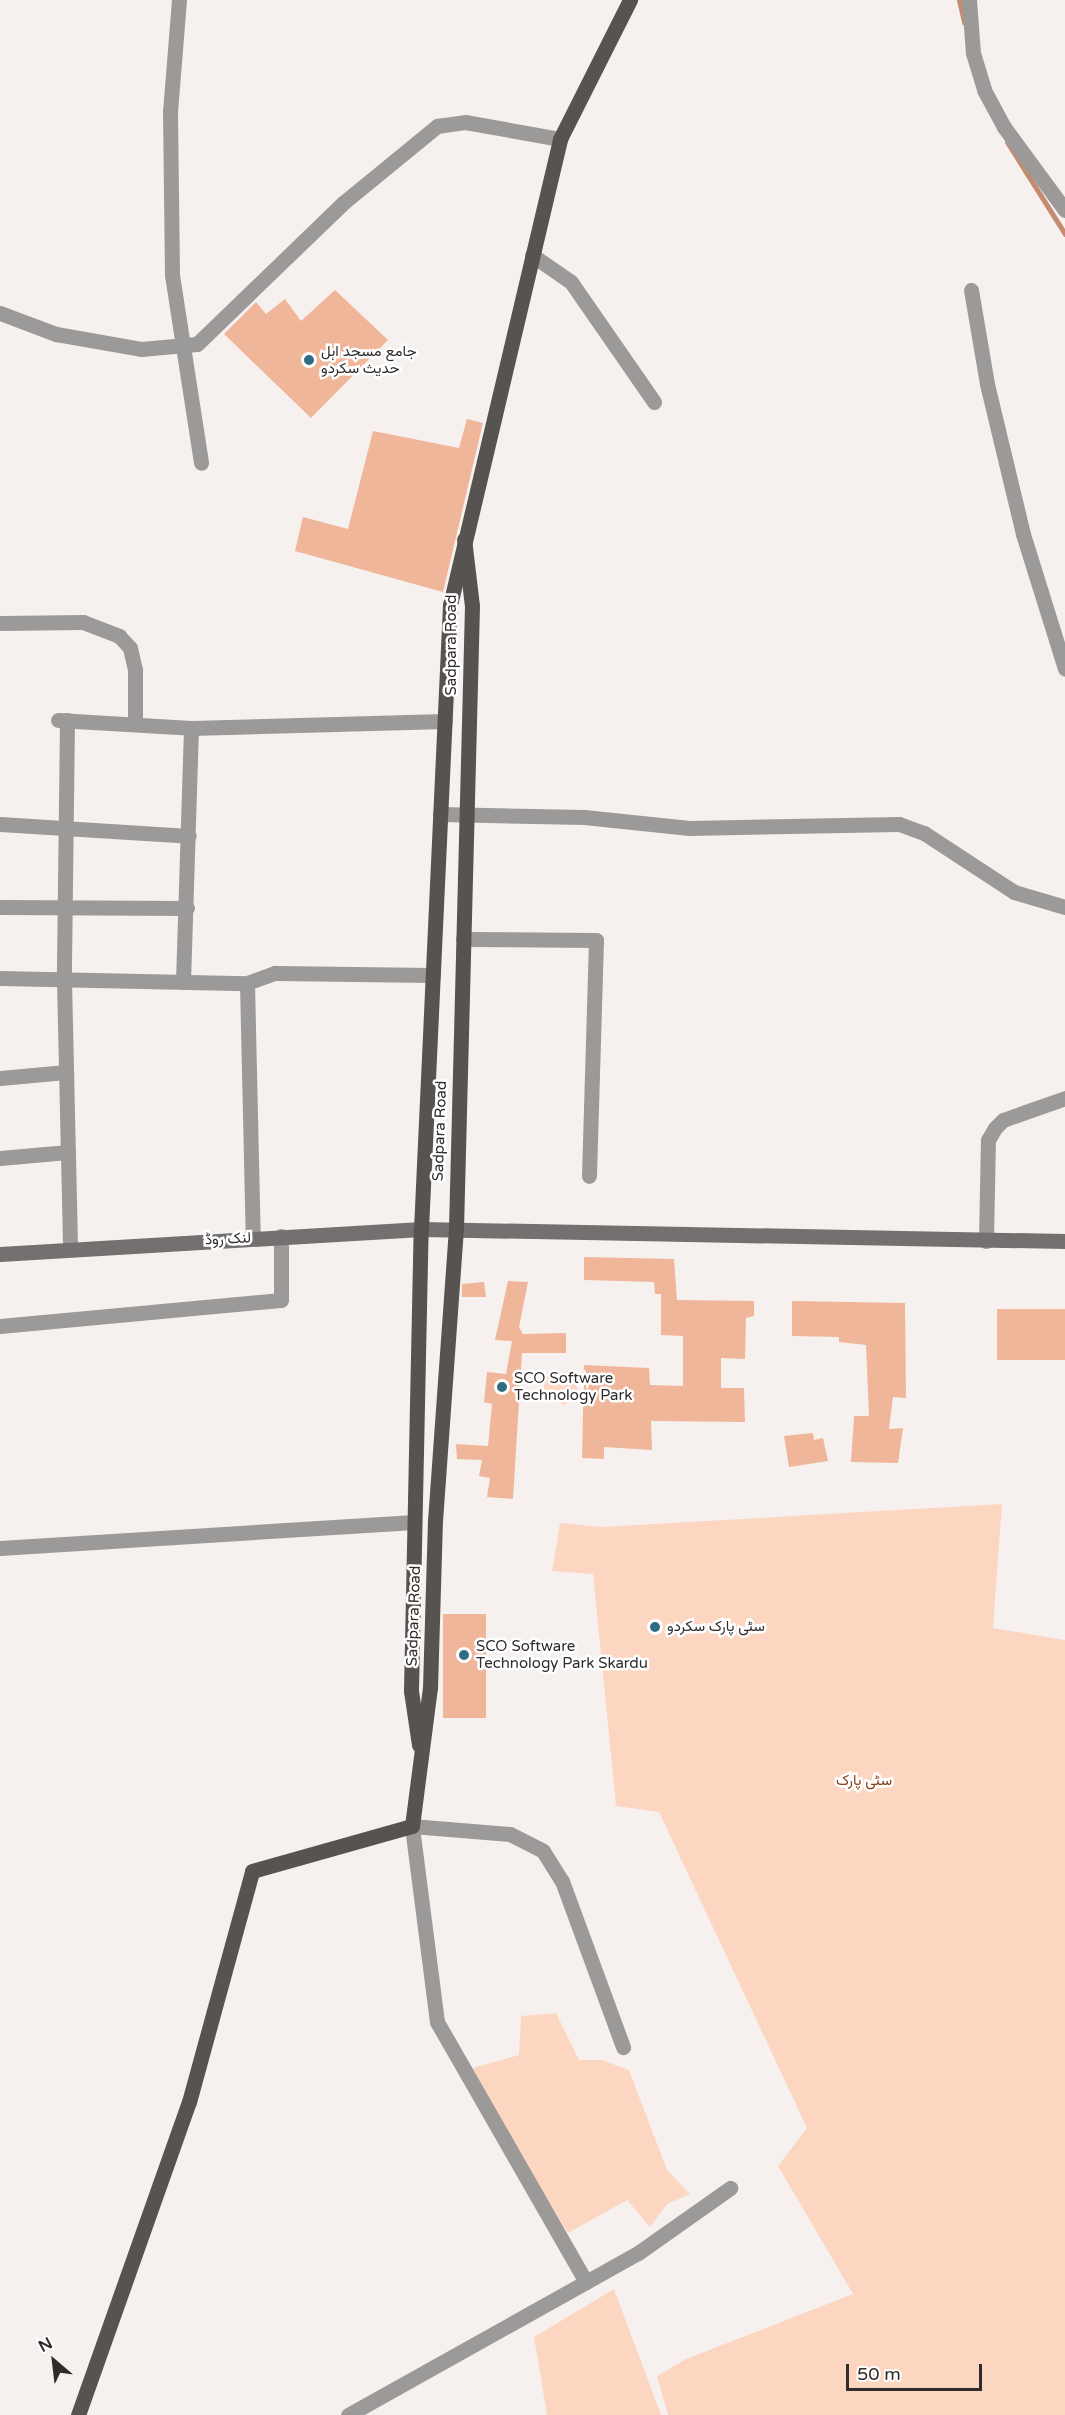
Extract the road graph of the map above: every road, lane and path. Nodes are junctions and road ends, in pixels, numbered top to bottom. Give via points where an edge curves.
1 (179, 0) edge
2 (630, 0) edge
3 (969, 0) edge
4 (560, 140) junction
5 (1065, 210) edge
6 (532, 255) junction
7 (971, 290) dead end
8 (0, 313) edge
9 (185, 347) junction
10 (654, 402) dead end
11 (201, 463) dead end
12 (465, 538) junction
13 (0, 623) edge
14 (1065, 669) edge
15 (445, 721) junction
16 (135, 724) junction
17 (191, 728) junction
18 (440, 814) junction
19 (467, 814) junction
20 (0, 824) edge
21 (67, 829) junction
22 (189, 836) junction
23 (0, 907) edge
24 (1065, 907) edge
25 (67, 908) junction
26 (187, 909) junction
27 (464, 939) junction
28 (433, 975) junction
29 (0, 978) edge
30 (64, 980) junction
31 (183, 982) junction
32 (247, 983) junction
33 (66, 1072) junction
34 (0, 1078) edge
35 (1065, 1098) edge
36 (68, 1152) junction
37 (0, 1158) edge
38 (589, 1176) dead end
39 (421, 1229) junction
40 (456, 1229) junction
41 (281, 1236) junction
42 (253, 1238) junction
43 (986, 1241) junction
44 (1065, 1241) edge
45 (70, 1247) junction
46 (0, 1254) edge
47 (0, 1326) edge
48 (414, 1522) junction
49 (0, 1548) edge
50 (423, 1769) junction
51 (412, 1826) junction
52 (623, 2047) dead end
53 (730, 2188) dead end
54 (586, 2282) junction
55 (78, 2415) edge
56 (348, 2415) edge

1 - 9 street via 170,111 172,275
2 - 4 main road
3 - 5 street via 973,52 984,90 1004,127
4 - 6 main road
4 - 9 street via 465,122 437,126 343,203 211,334
6 - 10 street via 571,282
6 - 12 main road
7 - 14 street via 987,384 1023,534
8 - 9 street via 56,334 141,349
9 - 11 street
12 - 15 main road, Sadpara Road via 450,605
12 - 19 main road, Sadpara Road via 472,606
13 - 16 street via 83,622 119,636 130,648 135,670
15 - 17 street
15 - 18 main road, Sadpara Road
16 - 17 street
16 - 21 street via 62,720
17 - 22 street
18 - 19 street
18 - 28 main road, Sadpara Road
19 - 24 street via 584,817 689,828 899,824 924,833 1014,892
19 - 27 main road, Sadpara Road
20 - 21 street
21 - 22 street
21 - 25 street
22 - 26 street
23 - 25 street
25 - 26 street
25 - 30 street
26 - 31 street
27 - 38 street via 596,940
27 - 40 main road, Sadpara Road
28 - 32 street via 275,973
28 - 39 main road, Sadpara Road
29 - 30 street
30 - 31 street
30 - 33 street
31 - 32 street
32 - 42 street
33 - 34 street
33 - 36 street
35 - 43 street via 1003,1120 992,1134
36 - 37 street
36 - 45 street
39 - 40 main road, لنک روڈ
39 - 41 main road, لنک روڈ
39 - 48 main road, Sadpara Road
40 - 43 main road, لنک روڈ
40 - 50 main road, Sadpara Road
41 - 42 main road, لنک روڈ
41 - 47 street via 281,1300
42 - 45 main road, لنک روڈ
43 - 44 main road, لنک روڈ
45 - 46 main road, لنک روڈ
48 - 49 street
48 - 50 main road, Sadpara Road via 411,1691
50 - 51 main road
51 - 52 street via 510,1834 543,1851 562,1881
51 - 54 street via 437,2022
51 - 55 main road via 252,1871 189,2102
53 - 54 street
54 - 56 street

